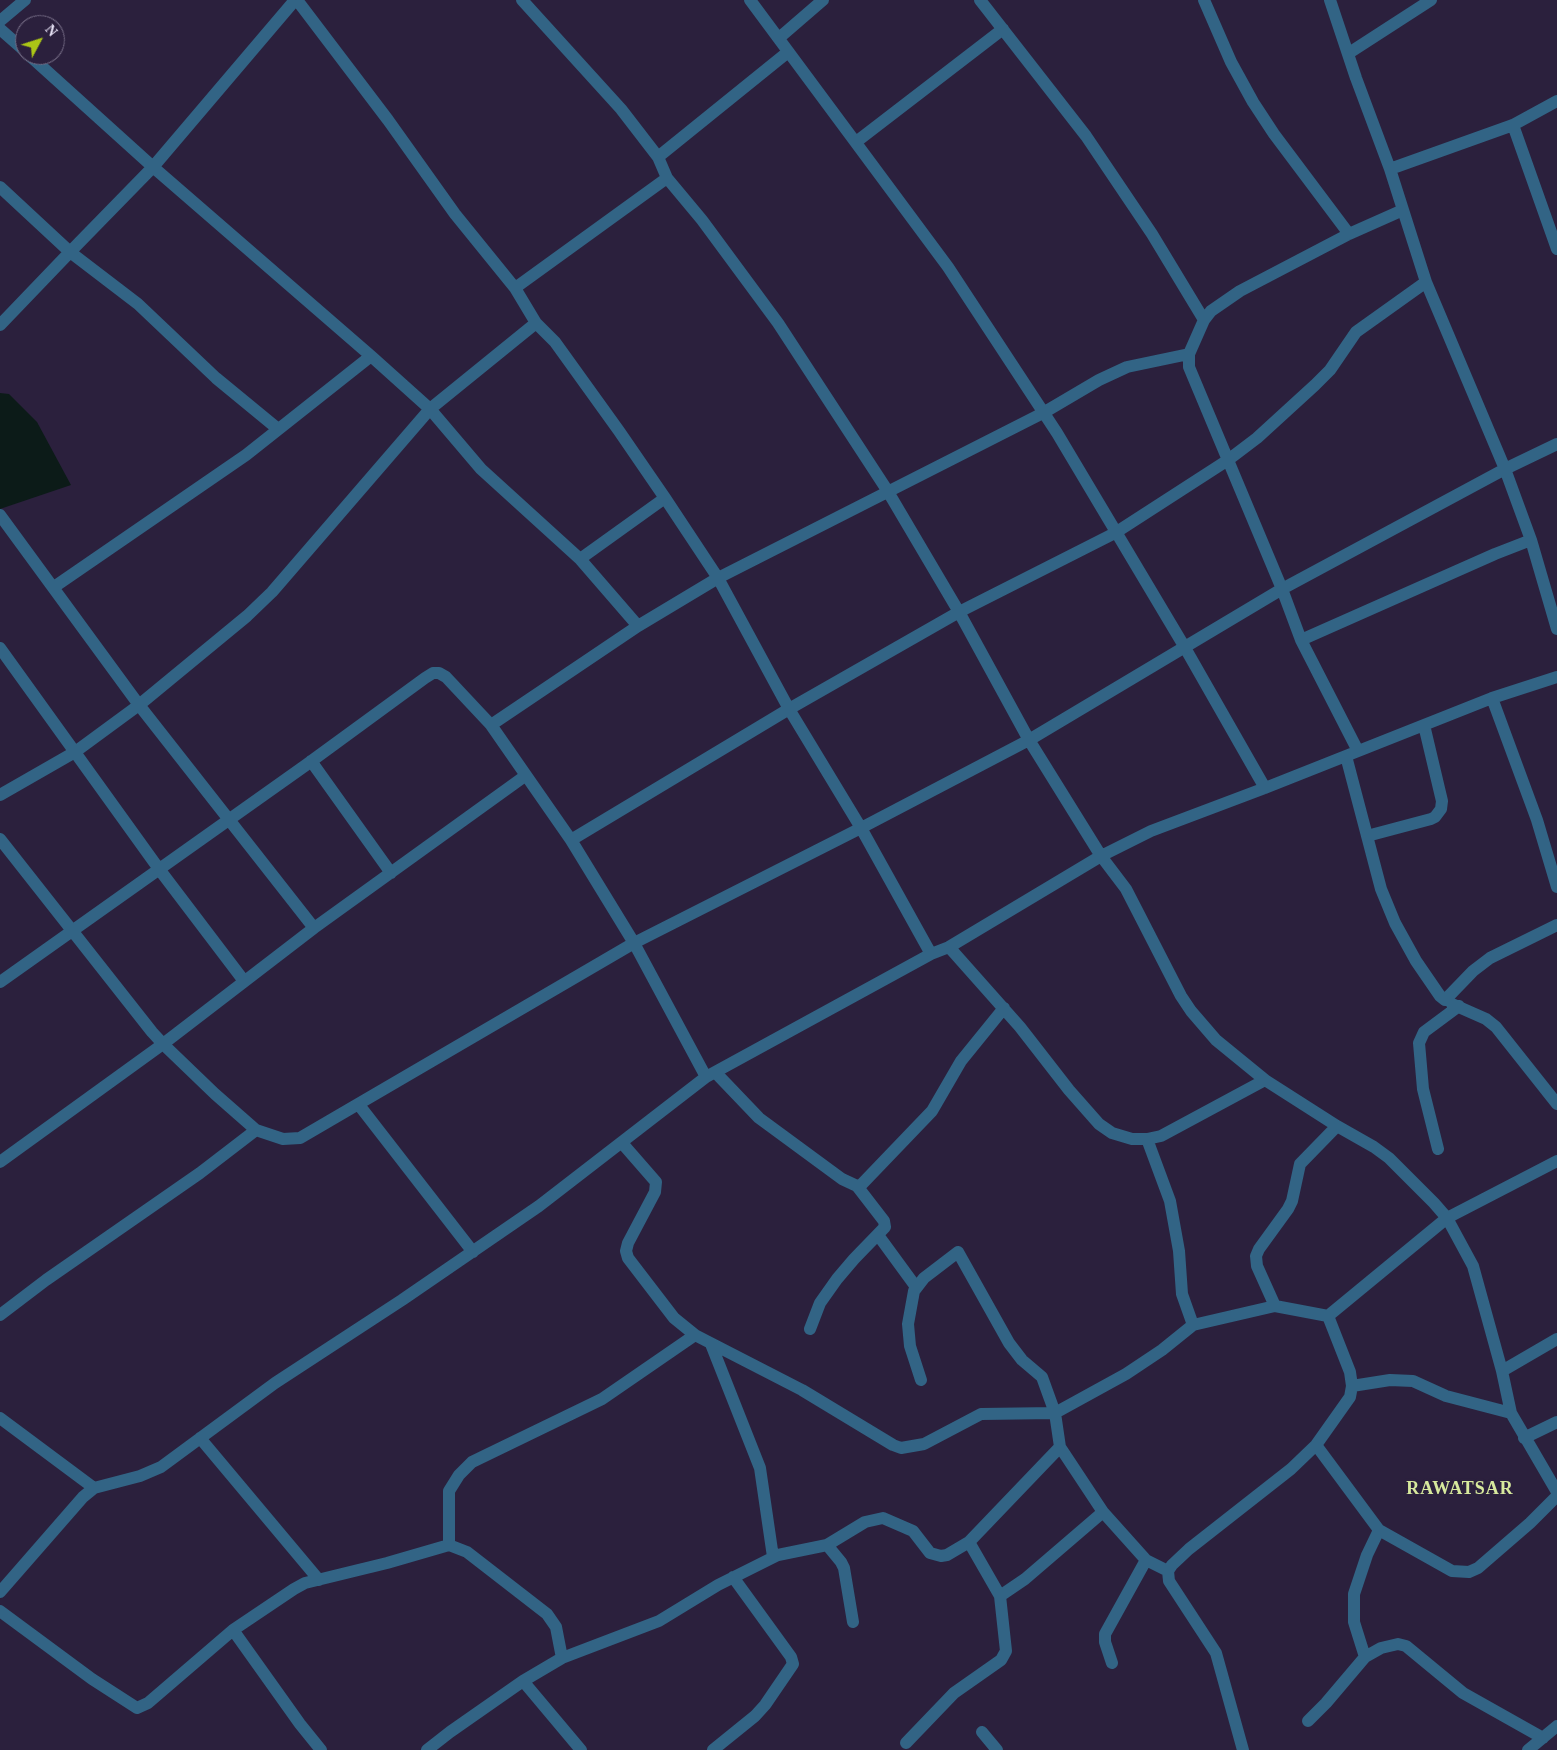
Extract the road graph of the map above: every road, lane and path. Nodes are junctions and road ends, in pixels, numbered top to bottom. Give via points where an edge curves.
1 (24, 0) edge
2 (296, 0) edge
3 (522, 0) edge
4 (750, 0) edge
5 (823, 0) edge
6 (980, 0) edge
7 (1204, 0) edge
8 (1330, 0) edge
9 (1431, 0) edge
10 (0, 21) edge
11 (1003, 28) junction
12 (0, 29) edge
13 (779, 38) junction
14 (15, 42) edge
15 (788, 52) junction
16 (1349, 53) junction
17 (40, 65) edge
18 (1557, 101) edge
19 (1512, 125) junction
20 (856, 142) junction
21 (658, 157) junction
22 (152, 167) junction
23 (1390, 169) junction
24 (666, 178) junction
25 (0, 187) edge
26 (1403, 210) junction
27 (1349, 234) junction
28 (1557, 249) edge
29 (70, 252) junction
30 (1426, 282) junction
31 (515, 288) junction
32 (1204, 320) junction
33 (536, 323) junction
34 (0, 325) edge
35 (1189, 354) junction
36 (371, 356) junction
37 (430, 410) junction
38 (1043, 413) junction
39 (278, 429) junction
40 (1557, 444) edge
41 (1228, 460) junction
42 (1505, 469) junction
43 (887, 490) junction
44 (665, 498) junction
45 (0, 515) edge
46 (1115, 533) junction
47 (1531, 540) junction
48 (580, 559) junction
49 (718, 578) junction
50 (54, 587) junction
51 (1282, 589) junction
52 (958, 612) junction
53 (638, 626) junction
54 (1557, 629) edge
55 (1302, 640) junction
56 (1184, 646) junction
57 (0, 648) edge
58 (1557, 677) edge
59 (1492, 698) junction
60 (140, 705) junction
61 (789, 709) junction
62 (491, 725) junction
63 (1424, 725) junction
64 (1029, 740) junction
65 (75, 752) junction
66 (1352, 754) junction
67 (311, 761) junction
68 (525, 776) junction
69 (1265, 788) junction
70 (0, 794) edge
71 (229, 819) junction
72 (861, 828) junction
73 (1367, 836) junction
74 (0, 839) edge
75 (571, 840) junction
76 (1101, 856) junction
77 (159, 870) junction
78 (391, 873) junction
79 (1557, 887) edge
80 (1557, 925) edge
81 (314, 928) junction
82 (72, 932) junction
83 (634, 943) junction
84 (949, 946) junction
85 (931, 954) junction
86 (244, 981) junction
87 (0, 982) edge
88 (1445, 1000) junction
89 (1459, 1006) junction
90 (1004, 1008) junction
91 (164, 1044) junction
92 (710, 1075) junction
93 (1265, 1080) junction
94 (1557, 1104) edge
95 (359, 1105) junction
96 (1337, 1126) junction
97 (256, 1130) junction
98 (1147, 1139) junction
99 (622, 1143) junction
100 (1438, 1149) dead end
101 (1557, 1161) edge
102 (0, 1162) edge
103 (857, 1186) junction
104 (1447, 1218) junction
105 (878, 1235) junction
106 (472, 1252) junction
107 (916, 1287) junction
108 (1275, 1306) junction
109 (0, 1315) edge
110 (1328, 1316) junction
111 (1193, 1325) junction
112 (810, 1329) dead end
113 (695, 1335) junction
114 (1557, 1339) edge
115 (711, 1344) junction
116 (1502, 1371) junction
117 (921, 1380) dead end
118 (1352, 1386) junction
119 (1055, 1413) junction
120 (1510, 1413) junction
121 (0, 1418) edge
122 (1557, 1422) edge
123 (200, 1438) junction
124 (1524, 1438) junction
125 (1316, 1445) junction
126 (1060, 1448) junction
127 (94, 1488) junction
128 (1557, 1494) edge
129 (1103, 1512) junction
130 (1379, 1530) junction
131 (969, 1542) junction
132 (449, 1545) junction
133 (827, 1545) junction
134 (773, 1558) junction
135 (1146, 1560) junction
136 (1168, 1571) junction
137 (734, 1577) junction
138 (319, 1580) junction
139 (0, 1592) edge
140 (1000, 1596) junction
141 (0, 1611) edge
142 (853, 1622) dead end
143 (233, 1630) junction
144 (1365, 1657) junction
145 (562, 1658) junction
146 (1112, 1663) dead end
147 (523, 1681) junction
148 (1308, 1721) dead end
149 (1557, 1726) edge
150 (982, 1732) dead end
151 (1543, 1738) junction
152 (906, 1744) dead end
153 (321, 1750) edge
154 (427, 1750) edge
155 (581, 1750) edge
156 (713, 1750) edge
157 (997, 1750) edge
158 (1243, 1750) edge
159 (1528, 1750) edge

1 - 10 street
2 - 22 street
2 - 31 street via 455,214
3 - 21 street via 621,109
4 - 13 street
5 - 13 street
6 - 11 street
7 - 27 street via 1258,110
8 - 16 street
9 - 16 street
11 - 20 street
11 - 32 street via 1086,136 1152,234
12 - 14 street
13 - 15 street
15 - 20 street
15 - 21 street
16 - 23 street
17 - 22 street
18 - 19 street
19 - 23 street
19 - 28 street
20 - 38 street via 948,267
21 - 24 street
22 - 29 street
22 - 36 street
23 - 26 street
24 - 31 street
24 - 43 street via 702,220 778,323
25 - 29 street
26 - 27 street
26 - 30 street
27 - 32 street via 1240,291 1211,311
29 - 34 street
29 - 39 street via 138,304 216,378
30 - 41 street via 1356,332 1316,385
30 - 42 street
31 - 33 street
32 - 35 street
33 - 37 street
33 - 44 street via 555,342
35 - 38 street via 1127,367
35 - 41 street via 1189,367
36 - 37 street
36 - 39 street
37 - 48 street via 481,469
37 - 60 street via 272,592
38 - 43 street
38 - 46 street
39 - 50 street
40 - 42 street
41 - 46 street
41 - 51 street
42 - 47 street
42 - 51 street
43 - 49 street
43 - 52 street
44 - 48 street
44 - 49 street
45 - 50 street
46 - 52 street
46 - 56 street
47 - 54 street
47 - 55 street
48 - 53 street
49 - 53 street
49 - 61 street
50 - 60 street
51 - 55 street
51 - 56 street
52 - 61 street
52 - 64 street
53 - 62 street
55 - 66 street
56 - 64 street
56 - 69 street
57 - 65 street
58 - 59 street
59 - 63 street
59 - 79 street via 1537,820
60 - 65 street
60 - 71 street
61 - 72 street
61 - 75 street
62 - 67 street via 446,677 433,673
62 - 68 street
63 - 66 street
63 - 73 street via 1442,801 1441,809 1431,819
64 - 72 street
64 - 76 street
65 - 70 street
65 - 77 street
66 - 69 street
66 - 73 street
67 - 71 street
67 - 78 street
68 - 75 street
68 - 78 street
69 - 76 street via 1151,831
71 - 77 street
71 - 81 street
72 - 83 street
72 - 85 street
73 - 88 street via 1381,890 1395,923 1416,961
74 - 82 street
75 - 83 street
76 - 84 street
76 - 93 street via 1126,889 1191,1011 1216,1040
77 - 82 street
77 - 86 street
78 - 81 street
80 - 88 street via 1490,958
81 - 86 street
82 - 87 street
82 - 91 street
83 - 92 street
83 - 95 street
84 - 85 street
84 - 90 street
85 - 92 street
86 - 91 street
88 - 89 street
89 - 94 street via 1486,1018 1496,1027
89 - 100 street via 1424,1032 1419,1043 1423,1089
90 - 98 street via 1099,1124 1112,1133 1132,1139
90 - 103 street via 961,1061 932,1111
91 - 97 street
91 - 102 street
92 - 99 street
92 - 103 street via 759,1118 842,1179
93 - 96 street
93 - 98 street via 1161,1136
95 - 97 street via 300,1138 282,1139
95 - 106 street
96 - 104 street via 1389,1158
96 - 108 street via 1300,1164 1292,1201 1256,1256 1257,1266
97 - 109 street
98 - 111 street via 1170,1201 1182,1294
99 - 106 street
99 - 113 street via 656,1182 655,1192 628,1243 628,1258 674,1318
101 - 104 street
103 - 105 street via 884,1221 885,1227
104 - 110 street
104 - 116 street via 1473,1266
105 - 107 street
105 - 112 street via 837,1279 820,1303
106 - 123 street via 275,1383
107 - 117 street via 908,1324 910,1346
107 - 119 street via 956,1252 960,1253 1009,1343 1022,1360 1042,1377
108 - 110 street
108 - 111 street
110 - 118 street via 1350,1372
111 - 119 street via 1126,1374
113 - 115 street
113 - 132 street via 602,1399 472,1462 449,1491
114 - 116 street
115 - 119 street via 818,1398 901,1448 924,1444 981,1414
115 - 134 street via 760,1468
116 - 120 street
118 - 120 street via 1390,1380 1413,1381 1446,1396
118 - 125 street via 1350,1397
119 - 126 street
120 - 124 street
121 - 127 street
122 - 124 street
123 - 127 street via 161,1467
123 - 138 street
124 - 128 street
125 - 130 street
125 - 136 street via 1189,1549
126 - 129 street
126 - 131 street
127 - 139 street
128 - 130 street via 1530,1523 1478,1568 1469,1572 1452,1571
129 - 135 street
129 - 140 street via 1025,1579
130 - 144 street via 1353,1602 1354,1622
131 - 133 street via 947,1555 934,1555 913,1531 883,1518 865,1522
131 - 140 street
132 - 138 street
132 - 145 street via 467,1552 547,1614 556,1627
133 - 134 street
133 - 142 street via 844,1568
134 - 137 street
135 - 136 street
135 - 146 street via 1105,1634
136 - 158 street via 1170,1581 1216,1653
137 - 145 street via 659,1622
137 - 156 street via 793,1664 755,1716
138 - 143 street via 294,1589
140 - 152 street via 1006,1644 1004,1656 954,1692
141 - 143 street via 137,1708 148,1703
143 - 153 street
144 - 148 street
144 - 151 street via 1381,1648 1398,1644 1406,1646 1463,1693
145 - 147 street
147 - 154 street
147 - 155 street
149 - 151 street
150 - 157 street
151 - 159 street

